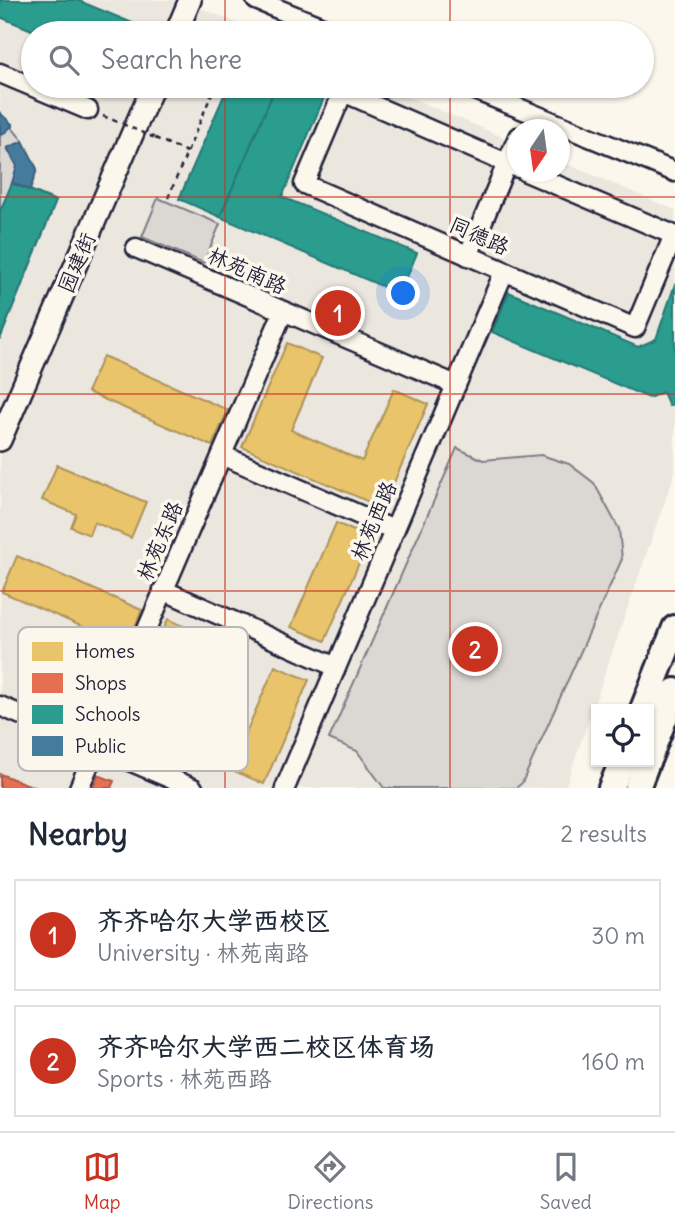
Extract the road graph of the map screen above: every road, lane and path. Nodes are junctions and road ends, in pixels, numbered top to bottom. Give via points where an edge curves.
1 (190, 0) edge
2 (256, 0) edge
3 (181, 21) edge
4 (308, 21) edge
5 (0, 73) edge
6 (21, 82) edge
7 (59, 98) edge
8 (148, 98) edge
9 (210, 98) edge
10 (339, 98) edge
11 (363, 98) edge
12 (495, 98) edge
13 (88, 110) dead end
14 (528, 111) junction
15 (525, 119) edge
16 (113, 120) dead end
17 (187, 152) junction
18 (507, 163) edge
19 (675, 172) edge
20 (507, 175) edge
21 (549, 182) edge
22 (168, 198) dead end
23 (674, 235) edge
24 (136, 248) dead end
25 (468, 256) junction
26 (505, 272) junction
27 (283, 312) junction
28 (456, 385) junction
29 (0, 440) edge
30 (222, 454) junction
31 (394, 530) junction
32 (163, 590) junction
33 (147, 627) edge
34 (246, 627) edge
35 (248, 628) edge
36 (675, 628) edge
37 (336, 667) junction
38 (675, 691) edge
39 (645, 704) edge
40 (0, 706) edge
41 (18, 714) edge
42 (654, 745) edge
43 (620, 767) edge
44 (645, 767) edge
45 (86, 771) edge
46 (153, 771) edge
47 (79, 788) edge
48 (193, 788) edge
49 (285, 788) edge
50 (611, 788) edge
51 (637, 788) edge

1 - 3 main road
2 - 4 street
5 - 6 street
7 - 13 street
8 - 29 main road, 园建街
9 - 17 path
10 - 25 street, 同德路 via 304,184
11 - 18 street
12 - 14 street
14 - 15 street
14 - 19 street
16 - 17 path, bridge
17 - 22 path
20 - 25 street
21 - 23 street
23 - 26 street, 同德路 via 635,328
24 - 27 street, 林苑南路
25 - 26 street, 同德路
26 - 28 street, 林苑西路
27 - 28 street, 林苑南路
27 - 30 street, 林苑东路
28 - 31 street, 林苑西路
30 - 31 street
30 - 32 street, 林苑东路
31 - 37 street, 林苑西路
32 - 33 street, 林苑东路
32 - 34 street
35 - 37 street
36 - 39 highway
37 - 49 street, 林苑西路
38 - 42 highway
40 - 41 street
43 - 50 highway
44 - 51 highway
45 - 47 street, 林苑东路
46 - 48 street

